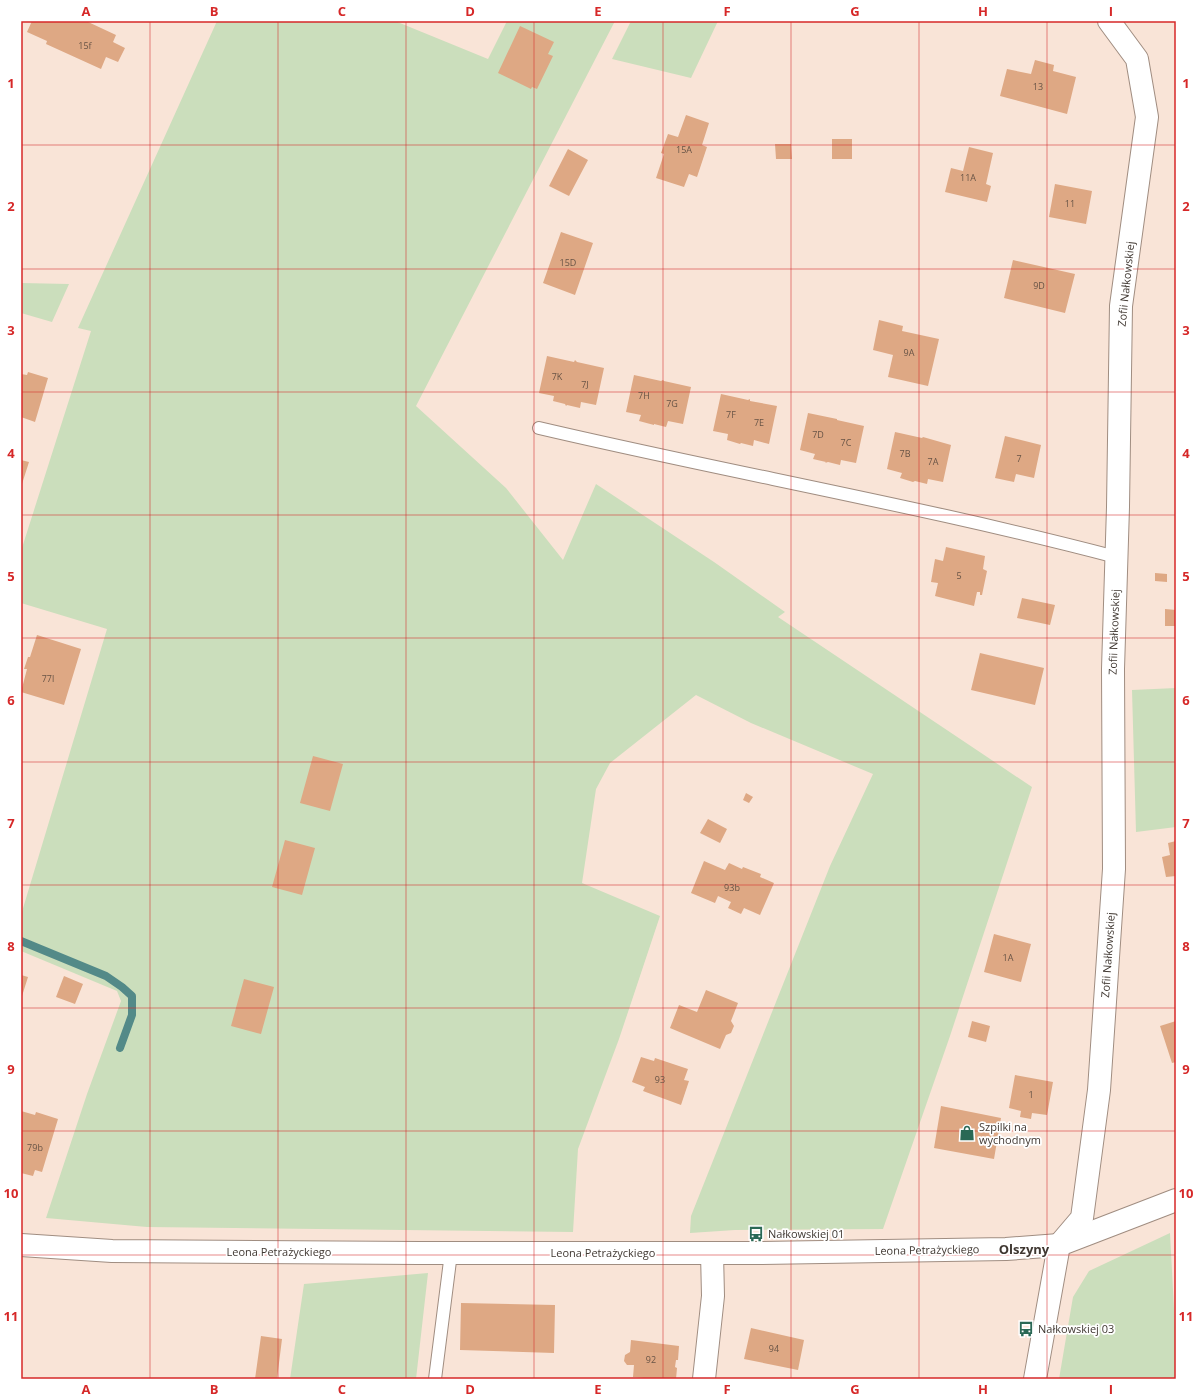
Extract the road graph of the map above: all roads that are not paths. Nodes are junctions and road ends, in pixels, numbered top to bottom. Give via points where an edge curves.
1 (1109, 21) edge
2 (539, 428) dead end
3 (1116, 558) junction
4 (1176, 1200) edge
5 (21, 1245) edge
6 (1059, 1245) junction
7 (451, 1253) junction
8 (712, 1253) junction
9 (435, 1379) edge
10 (704, 1379) edge
11 (1035, 1379) edge

1 - 3 street, Zofii Nałkowskiej via 1137,59 1147,117 1121,306
2 - 3 lane via 998,528
3 - 6 street, Zofii Nałkowskiej via 1113,669 1114,869 1099,1090 1082,1218
4 - 6 street, Leona Petrażyckiego
5 - 7 street, Leona Petrażyckiego via 112,1251
6 - 8 street, Leona Petrażyckiego via 966,1250
6 - 11 street
7 - 8 street, Leona Petrażyckiego
7 - 9 lane
8 - 10 street via 713,1296

